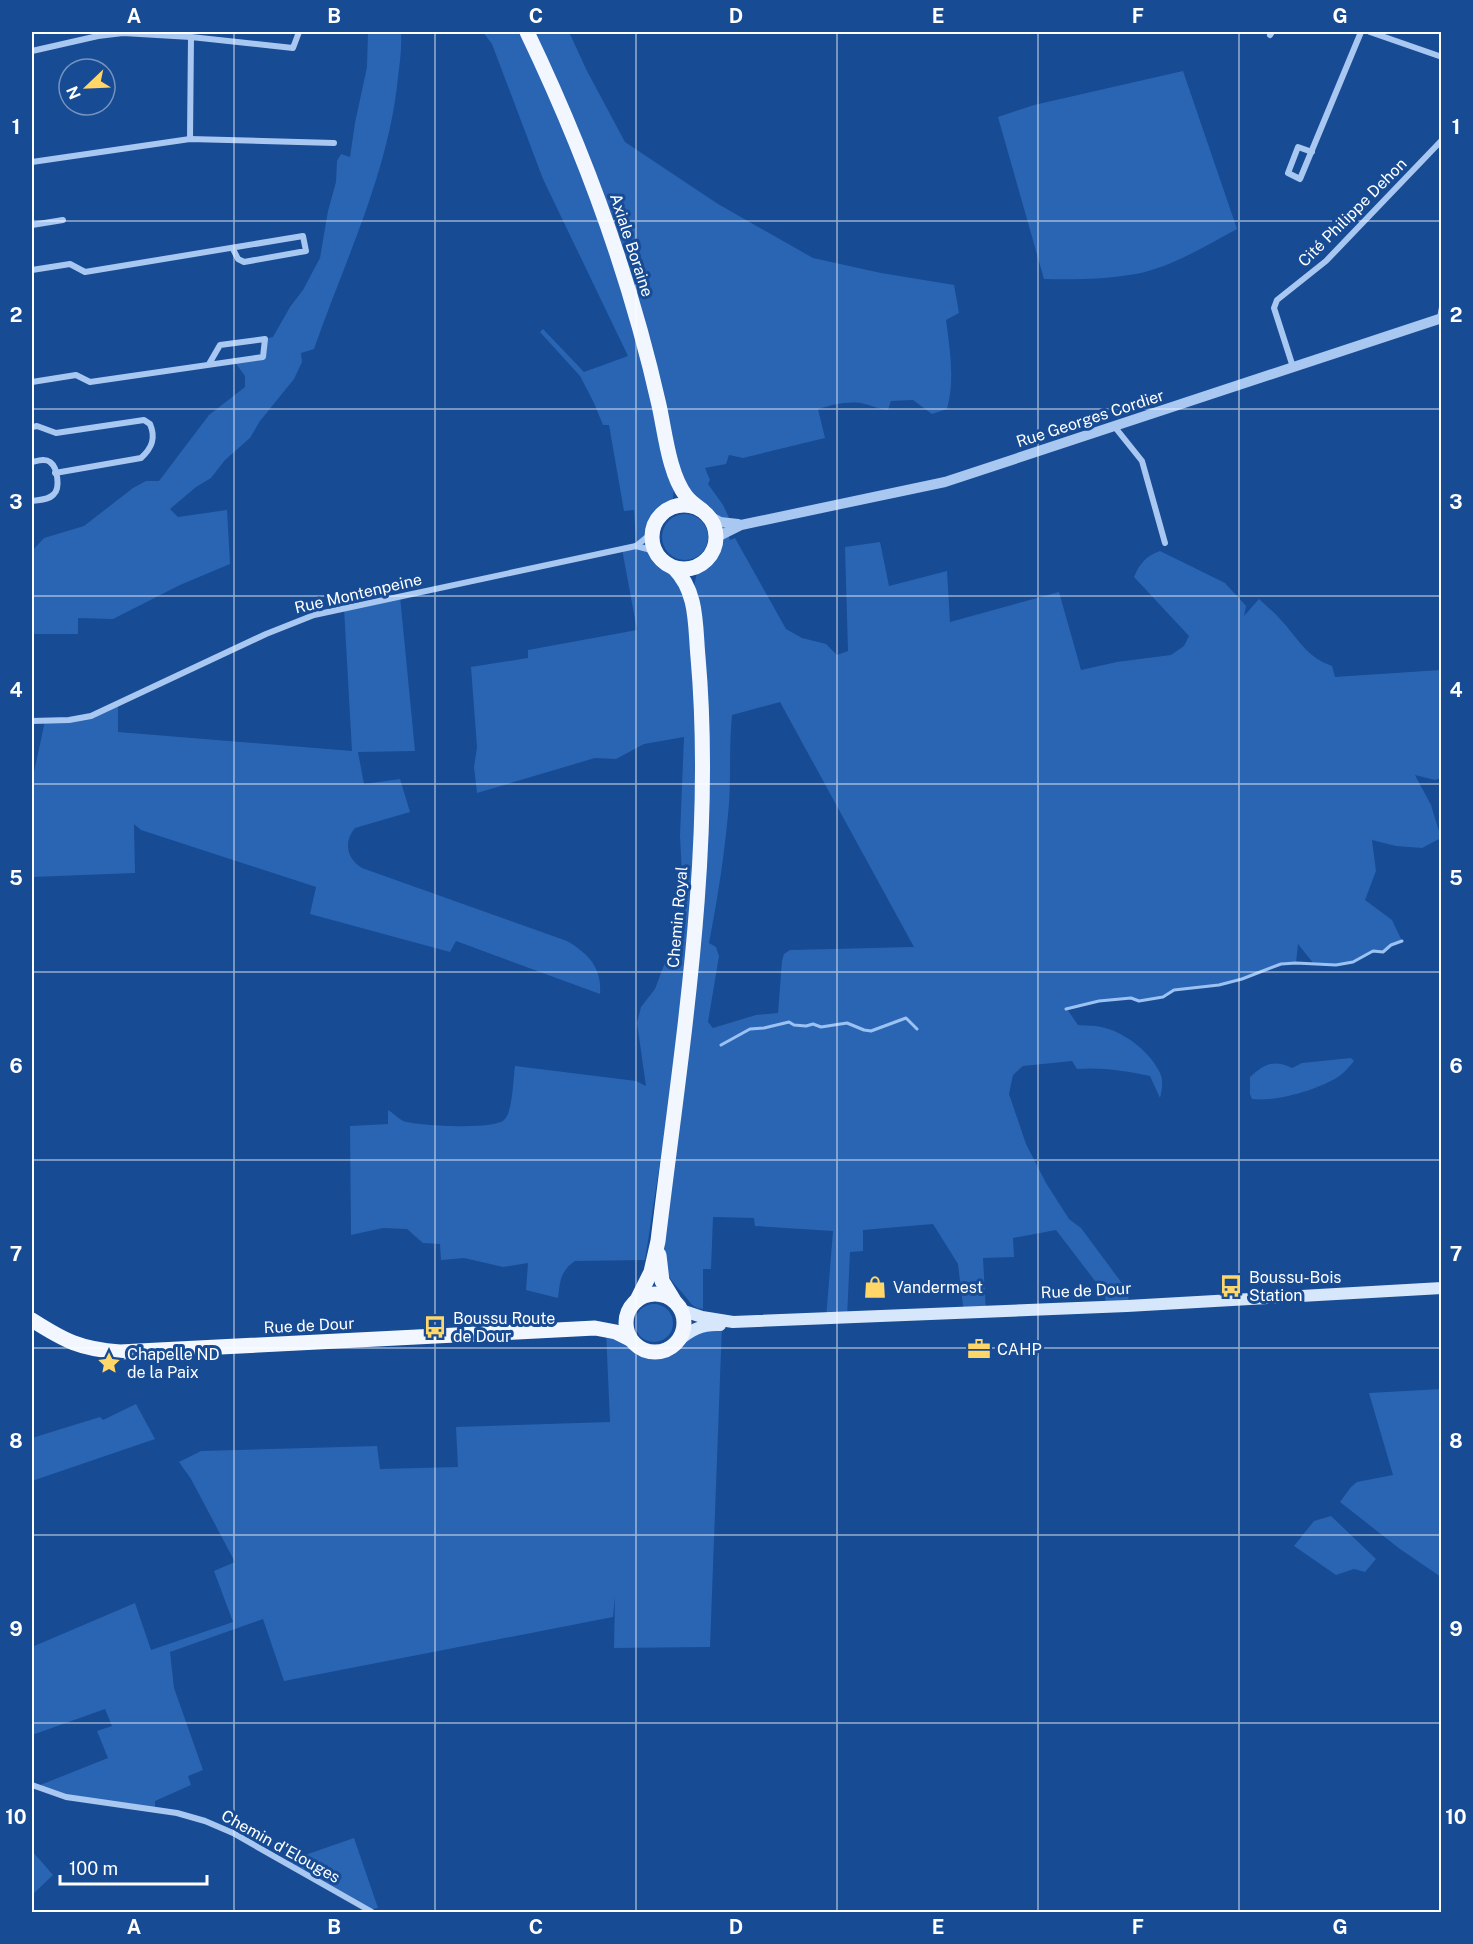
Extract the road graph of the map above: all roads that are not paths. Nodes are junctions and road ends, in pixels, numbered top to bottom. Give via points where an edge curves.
1 (143, 32) edge
2 (299, 32) edge
3 (528, 32) edge
4 (1361, 32) edge
5 (1370, 32) edge
6 (191, 37) junction
7 (32, 51) edge
8 (1442, 57) edge
9 (190, 139) junction
10 (1442, 140) edge
11 (334, 143) dead end
12 (1312, 152) junction
13 (32, 162) edge
14 (63, 220) dead end
15 (32, 225) edge
16 (233, 249) junction
17 (32, 270) edge
18 (1441, 314) edge
19 (209, 364) junction
20 (1293, 367) junction
21 (32, 382) edge
22 (1114, 426) junction
23 (32, 427) edge
24 (32, 462) edge
25 (56, 473) junction
26 (675, 478) junction
27 (32, 501) edge
28 (670, 509) junction
29 (706, 513) junction
30 (741, 525) junction
31 (652, 533) junction
32 (717, 537) junction
33 (1166, 543) dead end
34 (636, 546) junction
35 (655, 551) junction
36 (701, 565) junction
37 (674, 568) junction
38 (692, 595) junction
39 (32, 721) edge
40 (658, 1241) junction
41 (1442, 1288) edge
42 (633, 1304) junction
43 (678, 1306) junction
44 (32, 1320) edge
45 (733, 1322) junction
46 (595, 1328) junction
47 (630, 1339) junction
48 (677, 1342) junction
49 (32, 1785) edge
50 (372, 1912) edge

1 - 6 street
1 - 7 street via 98,36
2 - 6 street via 293,48
3 - 26 main road, Axiale Boraine via 570,127 622,270 652,373
4 - 12 street
5 - 8 street
6 - 9 street
9 - 11 street
9 - 13 street
10 - 20 street, Cité Philippe Dehon via 1326,261 1277,300 1274,308
12 - 12 street via 1300,179 1288,173 1298,147
14 - 15 street
16 - 16 street via 244,262 306,251 303,236
16 - 17 street via 85,272 70,264
18 - 20 street, Rue Georges Cordier
19 - 19 street via 263,357 265,339 220,345
19 - 21 street via 90,382 76,375
20 - 22 street, Rue Georges Cordier
22 - 30 street, Rue Georges Cordier via 945,482
22 - 33 street via 1142,461
23 - 25 street via 56,433 144,420 150,423 152,444 141,458
24 - 25 street via 50,462
25 - 27 street via 55,493 48,499
26 - 28 main road, Axiale Boraine
26 - 29 main road, Axiale Boraine via 686,497
28 - 29 main road via 687,505
28 - 31 main road via 661,515
29 - 30 street, Rue Georges Cordier via 720,522
29 - 32 main road
30 - 32 street, Rue Georges Cordier
31 - 34 street, Rue Montenpeine
31 - 35 main road
32 - 36 main road via 712,553
34 - 35 street, Rue Montenpeine
34 - 39 street, Rue Montenpeine via 314,615 266,633 91,716
35 - 37 main road
36 - 37 main road
36 - 38 main road, Chemin Royal
37 - 38 main road, Chemin Royal
38 - 40 main road, Chemin Royal via 702,731 699,874
40 - 42 main road, Chemin Royal via 651,1272
40 - 43 main road, Chemin Royal via 662,1281
41 - 45 main road, Rue de Dour
42 - 43 main road via 644,1295 661,1294
42 - 46 main road, Rue de Dour
42 - 47 main road via 625,1324
43 - 45 main road via 702,1317
43 - 48 main road via 684,1327
44 - 46 main road, Rue de Dour via 76,1345 120,1352
45 - 48 main road via 699,1327
46 - 47 main road, Rue de Dour
47 - 48 main road via 642,1350 652,1352 661,1352
49 - 50 street, Chemin d'Elouges via 66,1797 206,1821

